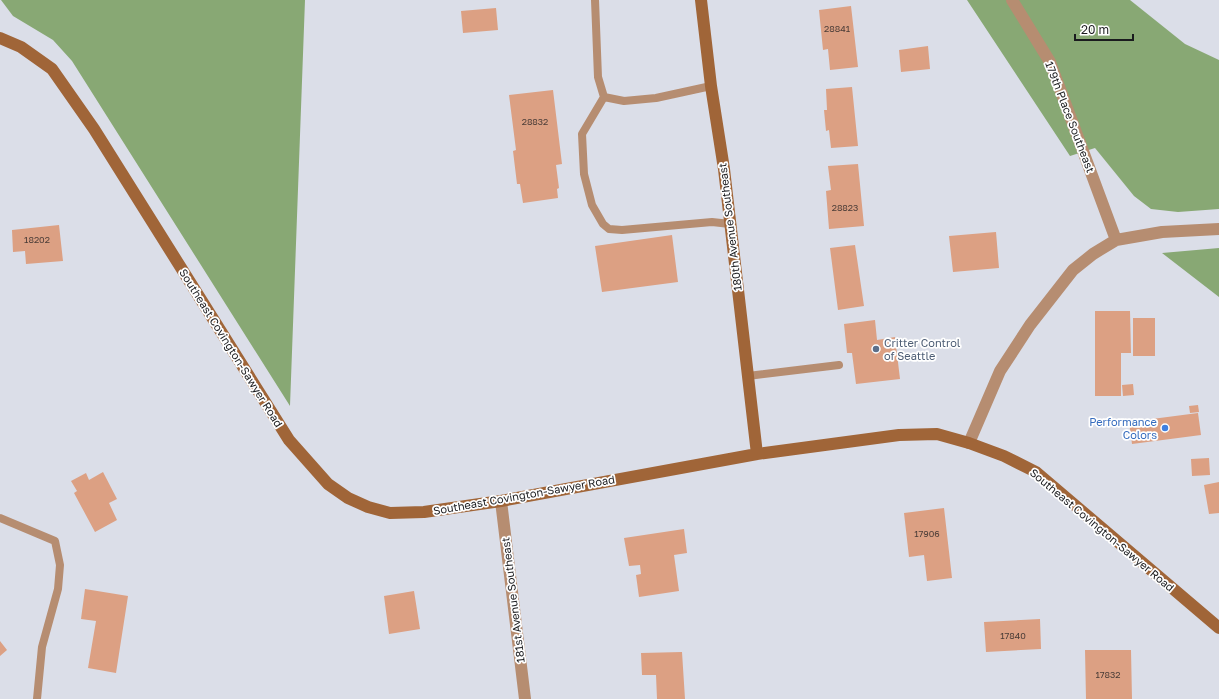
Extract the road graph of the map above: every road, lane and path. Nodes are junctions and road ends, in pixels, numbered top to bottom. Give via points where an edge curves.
1 (595, 0) edge
2 (701, 0) edge
3 (1012, 0) edge
4 (0, 38) edge
5 (711, 86) junction
6 (604, 97) junction
7 (730, 224) junction
8 (1219, 229) edge
9 (1116, 240) junction
10 (839, 365) dead end
11 (748, 376) junction
12 (969, 443) junction
13 (757, 454) junction
14 (501, 501) junction
15 (0, 518) edge
16 (1219, 628) edge
17 (37, 699) edge
18 (525, 699) edge

1 - 6 lane via 598,77
2 - 5 street, 180th Avenue Southeast
3 - 9 street, 179th Place Southeast via 1050,62
4 - 14 street, Southeast Covington-Sawyer Road via 21,47 52,69 94,129 289,440 328,484 348,498 390,513 424,512
5 - 6 lane via 643,100 624,101
5 - 7 street, 180th Avenue Southeast
6 - 7 lane via 582,134 584,174 592,205 603,224 609,229 622,230 712,222
7 - 11 street, 180th Avenue Southeast
8 - 9 street via 1162,232
9 - 12 street via 1073,270 1030,325 1000,371
10 - 11 lane
11 - 13 street, 180th Avenue Southeast
12 - 13 street, Southeast Covington-Sawyer Road via 936,434 899,435
12 - 16 street, Southeast Covington-Sawyer Road via 1036,472
13 - 14 street, Southeast Covington-Sawyer Road
14 - 18 street, 181st Avenue Southeast
15 - 17 lane via 55,541 60,565 58,589 42,647

